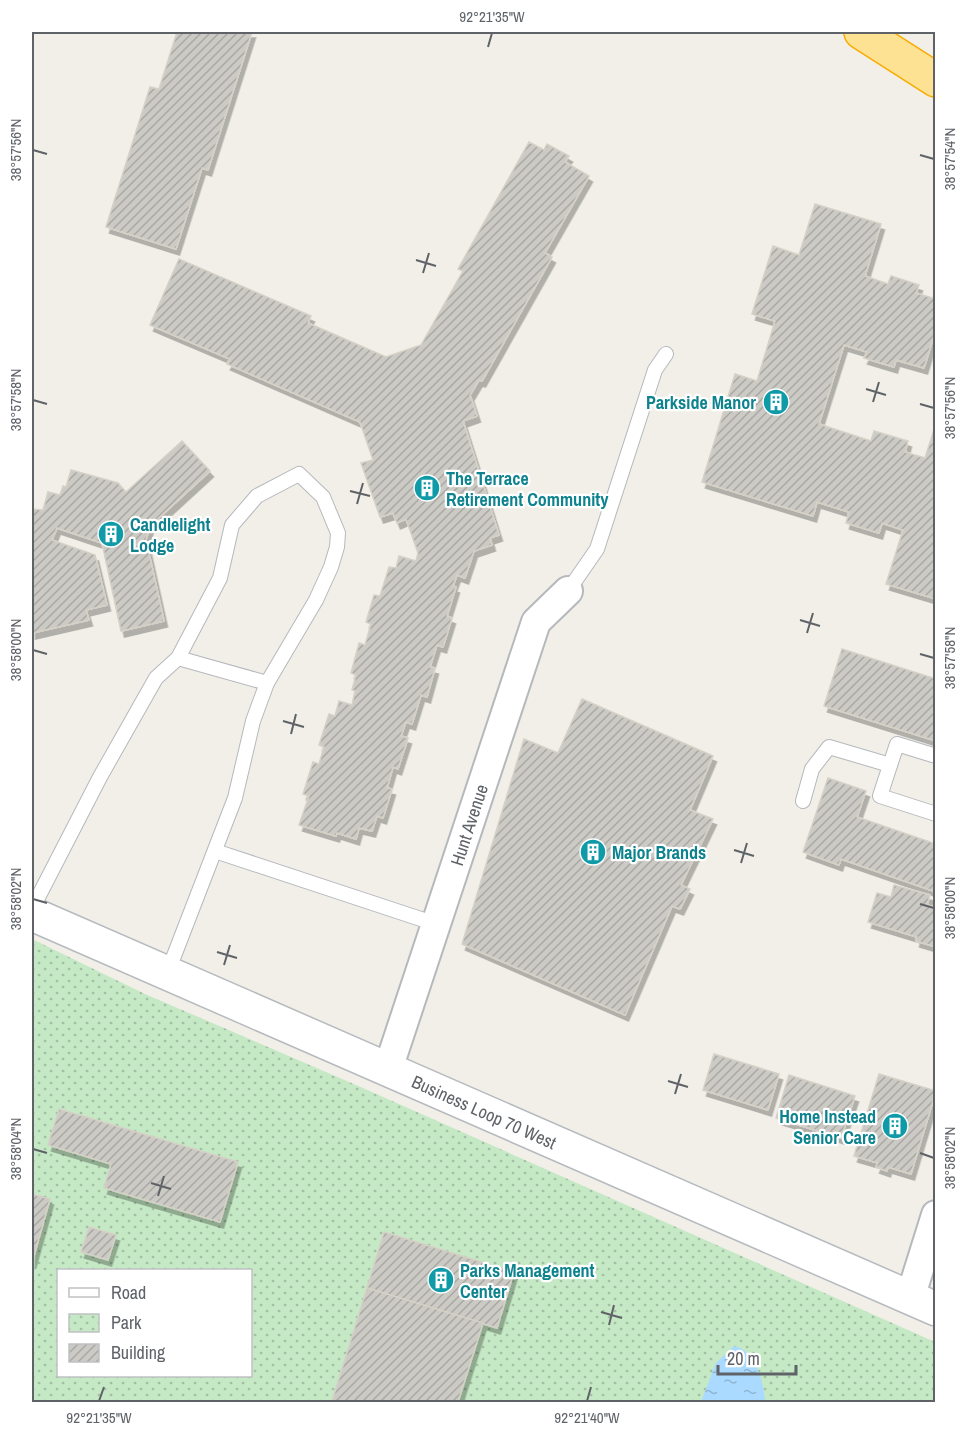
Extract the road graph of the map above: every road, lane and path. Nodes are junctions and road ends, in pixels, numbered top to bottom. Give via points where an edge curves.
1 (861, 32) edge
2 (936, 80) edge
3 (666, 354) dead end
4 (568, 591) joint
5 (178, 658) junction
6 (267, 683) junction
7 (936, 756) edge
8 (890, 765) junction
9 (803, 801) dead end
10 (936, 814) edge
11 (215, 851) junction
12 (32, 909) edge
13 (32, 914) edge
14 (436, 924) junction
15 (166, 974) junction
16 (388, 1069) junction
17 (936, 1215) edge
18 (923, 1304) edge

1 - 2 highway
3 - 4 lane via 655,370 597,549
4 - 14 street, Hunt Avenue via 536,622
5 - 6 lane
5 - 6 lane via 220,578 232,525 257,496 299,474 323,497 338,533 337,547 316,600
5 - 12 lane via 156,678
6 - 11 lane via 253,721 235,798
7 - 8 lane via 897,744
8 - 9 lane via 829,747 812,769
8 - 10 lane via 880,796
11 - 14 lane
11 - 15 lane
13 - 15 main road, Business Loop 70 West
14 - 16 street, Hunt Avenue
15 - 16 main road, Business Loop 70 West
16 - 18 main road, Business Loop 70 West
17 - 18 street

